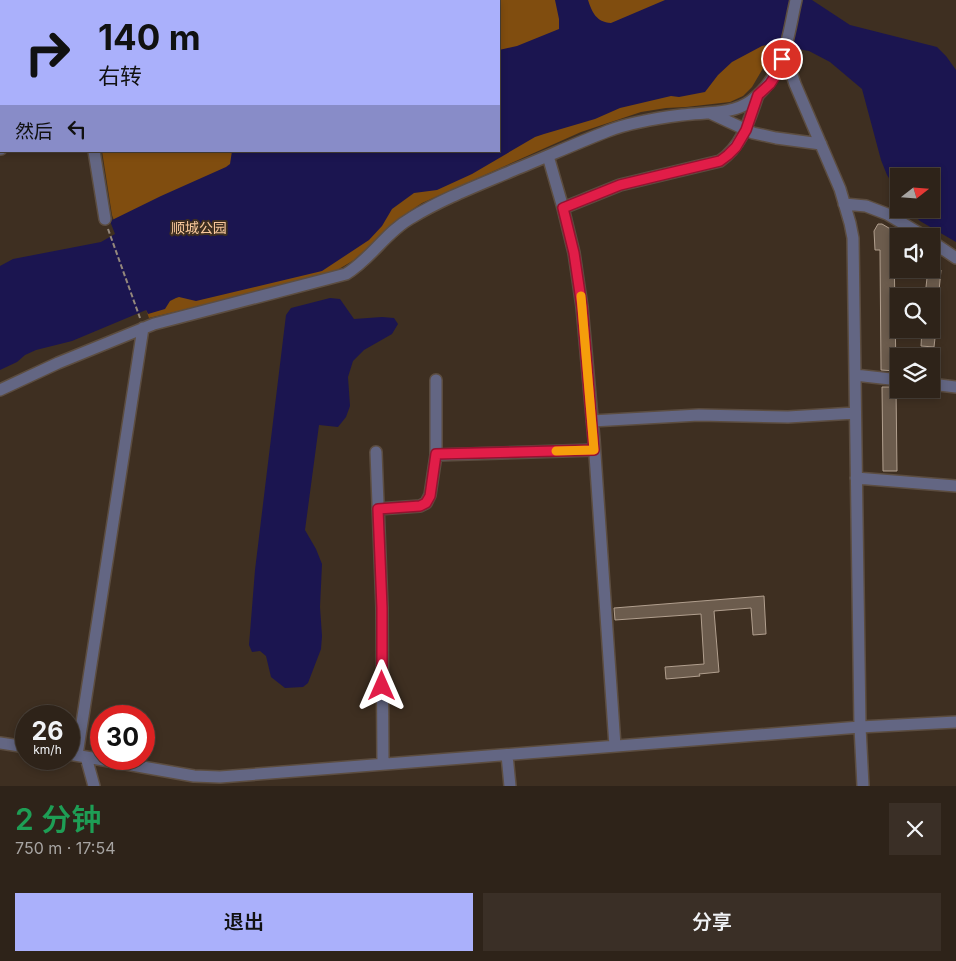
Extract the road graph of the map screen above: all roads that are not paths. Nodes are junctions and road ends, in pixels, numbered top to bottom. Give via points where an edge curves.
1 (796, 0) edge
2 (786, 48) junction
3 (758, 95) junction
4 (708, 112) junction
5 (746, 130) junction
6 (821, 144) junction
7 (94, 152) edge
8 (548, 156) junction
9 (844, 204) junction
10 (563, 208) junction
11 (105, 219) road end
12 (911, 228) edge
13 (940, 247) edge
14 (956, 258) edge
15 (143, 328) junction
16 (855, 375) junction
17 (890, 379) edge
18 (436, 380) dead end
19 (940, 385) edge
20 (956, 387) edge
21 (0, 390) edge
22 (855, 413) junction
23 (592, 420) junction
24 (594, 450) junction
25 (376, 452) dead end
26 (436, 454) junction
27 (856, 478) junction
28 (956, 486) edge
29 (378, 509) junction
30 (956, 722) edge
31 (860, 727) junction
32 (80, 736) edge
33 (0, 743) edge
34 (15, 745) edge
35 (615, 746) junction
36 (507, 755) junction
37 (80, 756) edge
38 (80, 760) edge
39 (382, 764) junction
40 (94, 786) edge
41 (510, 786) edge
42 (863, 786) edge

1 - 2 street
2 - 3 street via 779,70
2 - 6 street via 795,84
3 - 4 street via 744,106
3 - 5 street
4 - 5 street
4 - 8 street via 630,124
5 - 6 street
5 - 10 street via 736,147 720,161 620,185
6 - 9 street
7 - 11 street
8 - 10 street
8 - 15 street via 410,218 362,264 346,274
9 - 12 street via 866,206
9 - 16 street via 853,238
10 - 23 street via 582,307
13 - 14 street
15 - 21 street
15 - 32 street
16 - 17 street
16 - 22 street
18 - 26 street
19 - 20 street
22 - 23 street via 788,418 699,415
22 - 27 street
23 - 24 street
24 - 26 street
24 - 35 street
25 - 29 street
26 - 29 street via 430,496 426,503
27 - 28 street
27 - 31 street
29 - 39 street
30 - 31 street
31 - 35 street
31 - 42 street
33 - 34 street
35 - 36 street
36 - 39 street
36 - 41 street
37 - 39 street via 194,776 220,777
38 - 40 street

